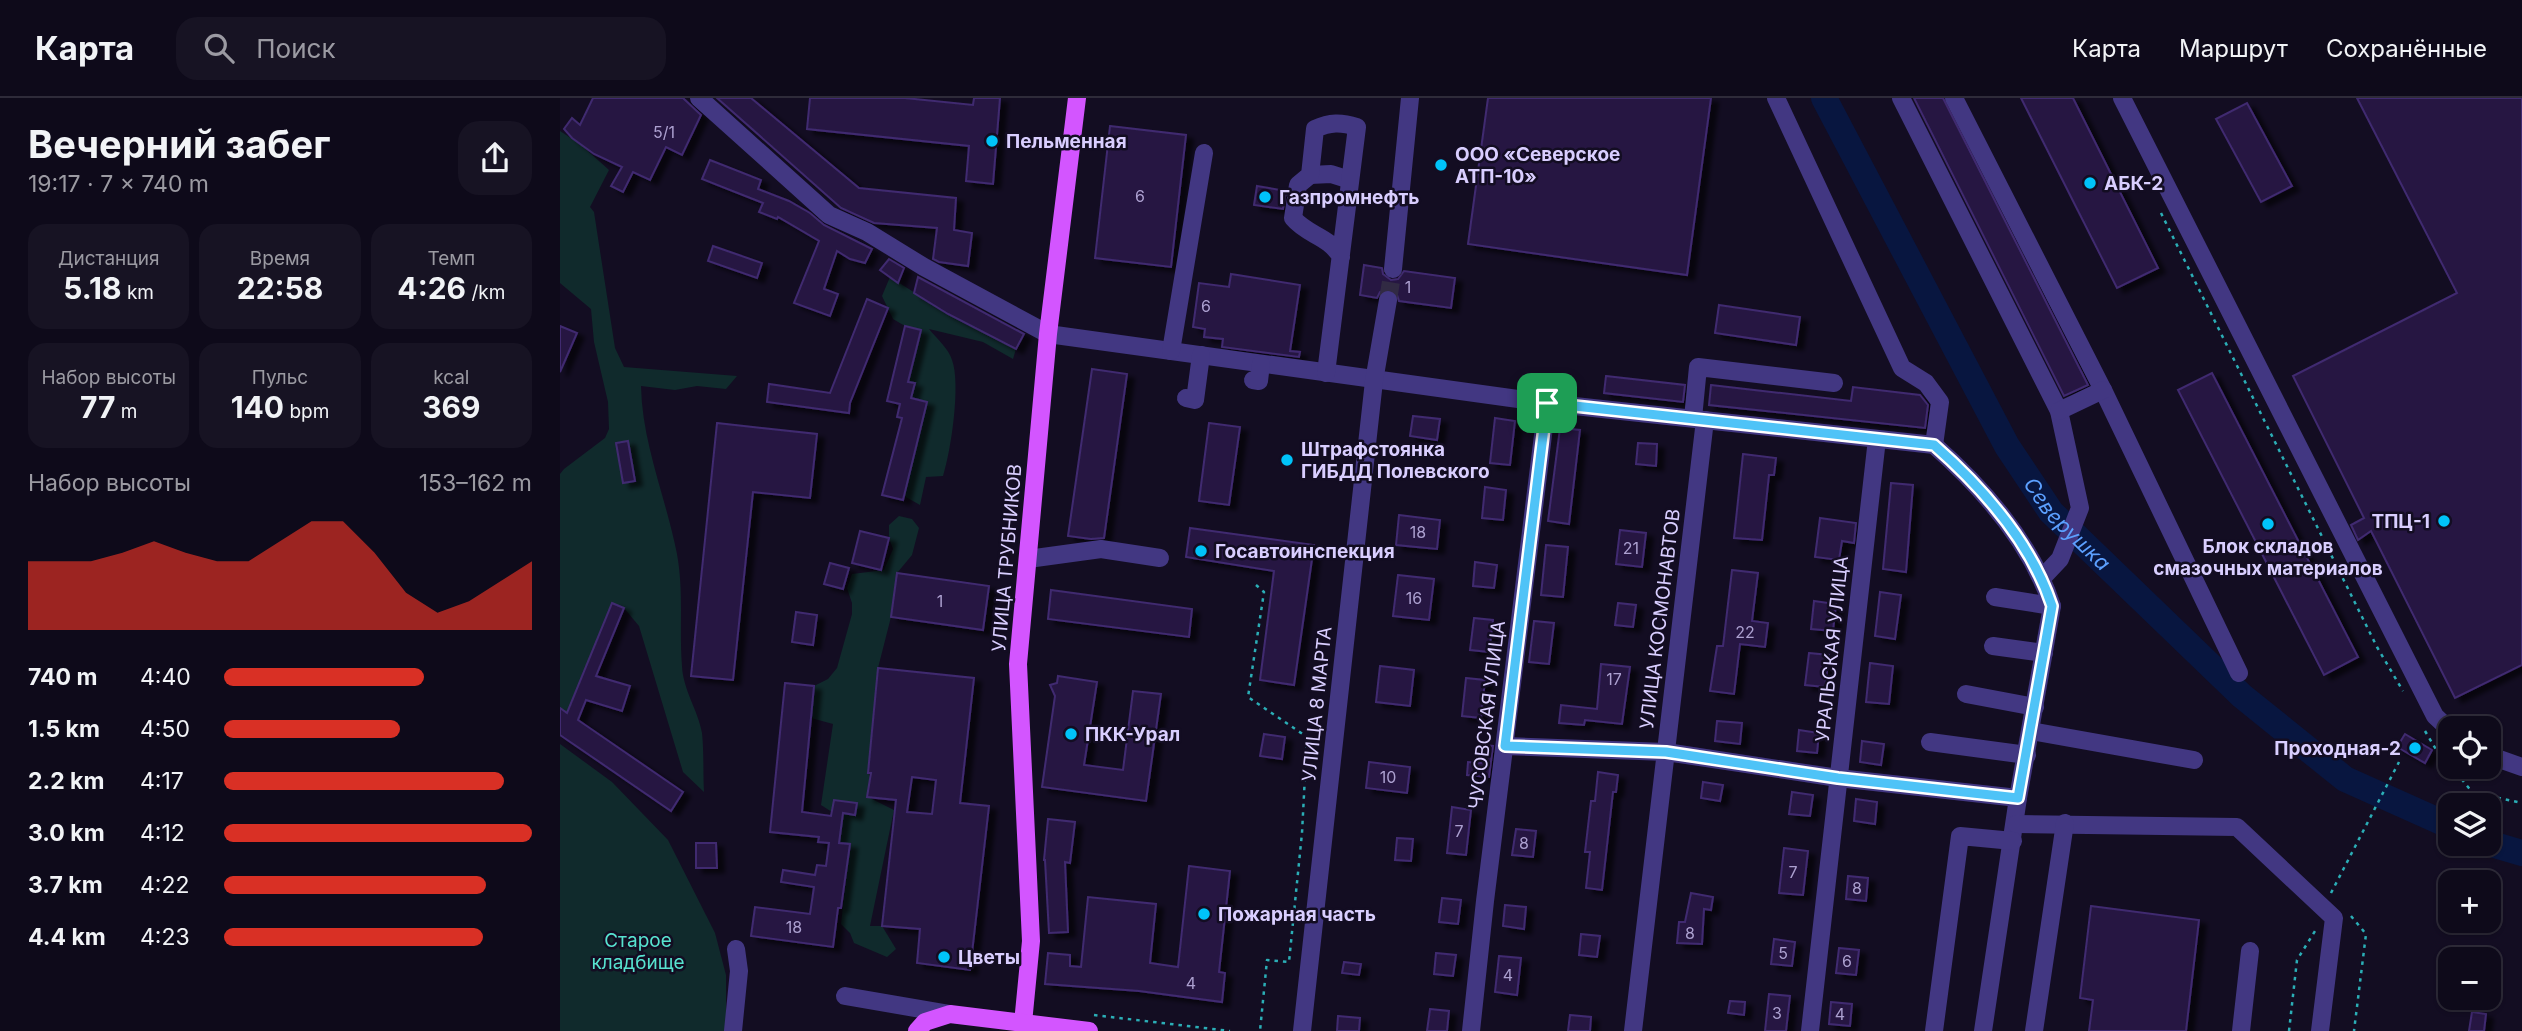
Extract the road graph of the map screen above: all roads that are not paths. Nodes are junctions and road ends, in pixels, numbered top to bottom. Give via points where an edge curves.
1 (699, 98) edge
2 (1077, 98) edge
3 (1410, 98) edge
4 (1776, 98) edge
5 (1901, 98) edge
6 (1954, 98) edge
7 (2122, 98) edge
8 (1204, 153) dead end
9 (1310, 175) junction
10 (1350, 180) junction
11 (1340, 257) junction
12 (1393, 269) tunnel mouth
13 (1388, 300) tunnel mouth
14 (1048, 334) junction
15 (1171, 351) junction
16 (1201, 355) junction
17 (1326, 373) junction
18 (1374, 381) junction
19 (1834, 383) dead end
20 (2102, 390) junction
21 (1186, 398) dead end
22 (1547, 403) junction
23 (2059, 411) junction
24 (1699, 419) junction
25 (1877, 439) junction
26 (1934, 445) junction
27 (1160, 558) dead end
28 (1028, 559) junction
29 (2043, 577) junction
30 (1995, 597) dead end
31 (2052, 606) junction
32 (1993, 646) dead end
33 (2044, 653) junction
34 (2239, 673) dead end
35 (1966, 694) dead end
36 (2035, 707) junction
37 (2438, 719) edge
38 (2031, 732) junction
39 (1930, 741) dead end
40 (1505, 746) junction
41 (1666, 752) junction
42 (2027, 755) junction
43 (2194, 760) dead end
44 (2501, 760) edge
45 (2522, 767) edge
46 (1838, 778) junction
47 (2018, 798) junction
48 (2065, 823) junction
49 (2014, 833) junction
50 (736, 949) dead end
51 (2249, 951) dead end
52 (845, 996) dead end
53 (950, 1014) junction
54 (1023, 1023) junction
55 (1091, 1023) edge
56 (733, 1031) edge
57 (917, 1031) edge
58 (1302, 1031) edge
59 (1471, 1031) edge
60 (1633, 1031) edge
61 (1810, 1031) edge
62 (1934, 1031) edge
63 (1983, 1031) edge
64 (2034, 1031) edge
65 (2241, 1031) edge
66 (2320, 1031) edge

1 - 14 street via 828,215 867,232
2 - 14 main road, УЛИЦА ТРУБНИКОВ
3 - 12 street
4 - 26 street via 1902,368 1926,383 1940,402
5 - 23 street
6 - 20 street
7 - 37 street
8 - 15 street
9 - 10 street via 1331,174
9 - 10 street via 1315,129 1348,124 1357,127
9 - 11 street via 1298,185 1293,218 1334,246
10 - 11 street
11 - 17 street
13 - 18 street, УЛИЦА 8 МАРТА
14 - 15 street
14 - 28 main road, УЛИЦА ТРУБНИКОВ
15 - 16 street
16 - 17 street via 1257,372
16 - 21 street via 1195,400
17 - 18 street
18 - 22 street
18 - 58 street, УЛИЦА 8 МАРТА
19 - 24 street, УЛИЦА КОСМОНАВТОВ via 1698,366
20 - 23 street
20 - 34 street
22 - 24 street
22 - 40 street, ЧУСОВСКАЯ УЛИЦА
23 - 29 street via 2081,508 2060,559
24 - 25 street
24 - 41 street, УЛИЦА КОСМОНАВТОВ
25 - 26 street
25 - 46 street, УРАЛЬСКАЯ УЛИЦА
26 - 29 street via 1997,510
27 - 28 street via 1101,549
28 - 54 main road, УЛИЦА ТРУБНИКОВ via 1018,664 1031,941
29 - 31 street
30 - 31 street
31 - 33 street
32 - 33 street
33 - 36 street
35 - 36 street
36 - 38 street
38 - 42 street
38 - 43 street
39 - 42 street
40 - 41 street
40 - 59 street, ЧУСОВСКАЯ УЛИЦА
41 - 46 street
41 - 60 street, УЛИЦА КОСМОНАВТОВ
42 - 47 street
44 - 45 street
46 - 47 street
46 - 61 street, УРАЛЬСКАЯ УЛИЦА
47 - 49 street
48 - 49 street
48 - 64 street
48 - 66 street via 2237,827 2334,918
49 - 62 street via 1960,836
49 - 63 street
50 - 56 street via 743,972
51 - 65 street
52 - 53 street
53 - 54 main road
53 - 57 main road via 925,1022
54 - 55 main road

